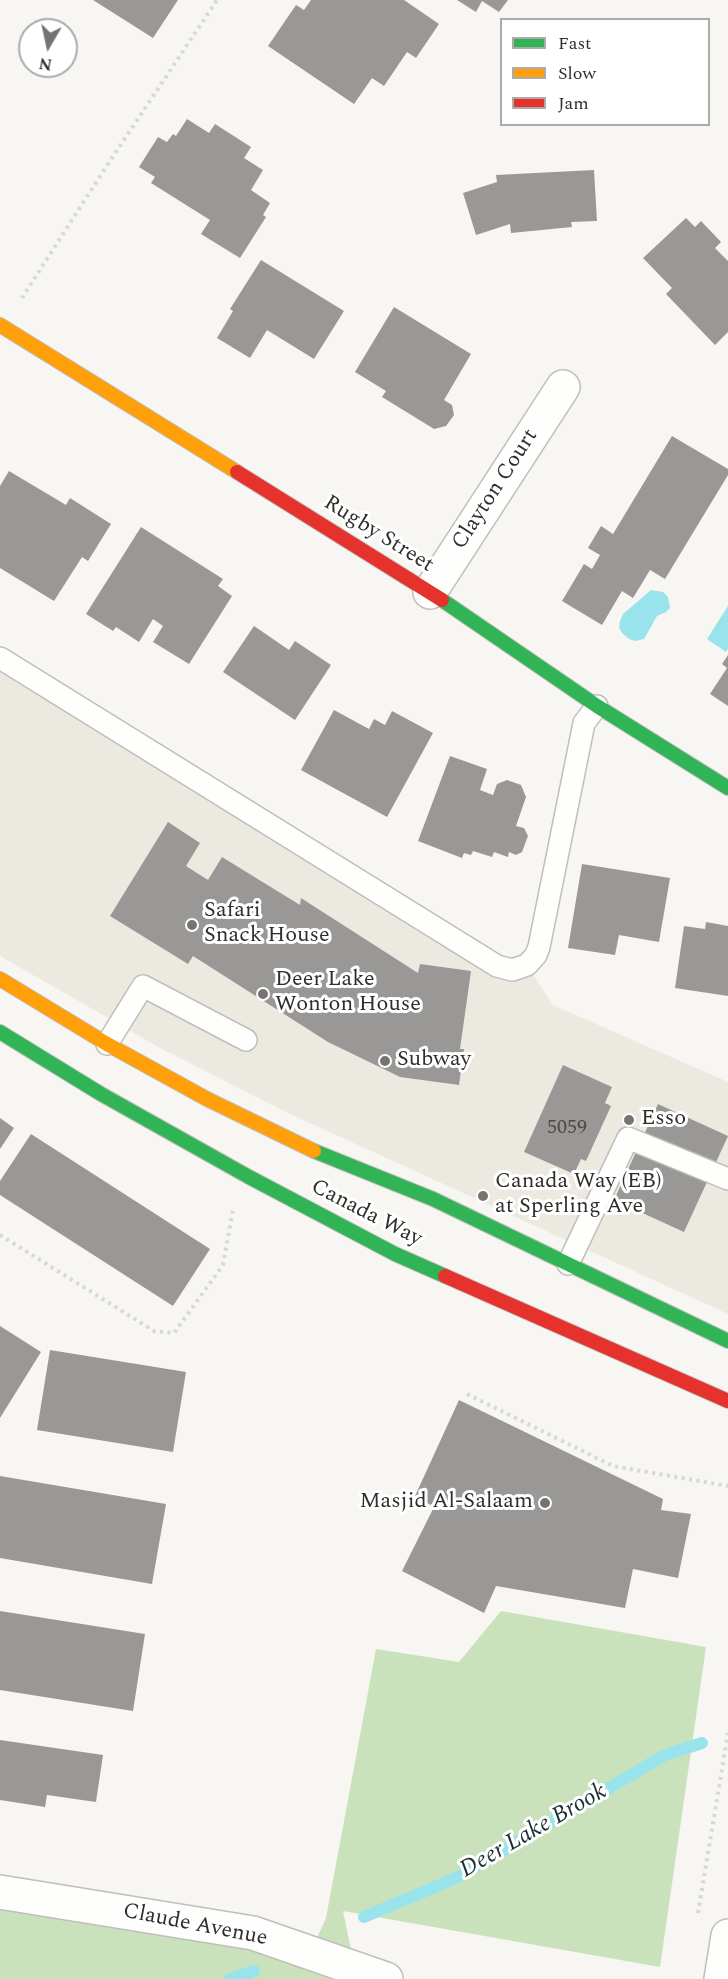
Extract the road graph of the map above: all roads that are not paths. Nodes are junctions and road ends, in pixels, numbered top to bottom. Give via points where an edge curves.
1 (1, 329) edge
2 (563, 387) dead end
3 (430, 592) junction
4 (0, 658) edge
5 (597, 706) junction
6 (728, 788) edge
7 (0, 979) edge
8 (0, 1032) edge
9 (246, 1040) dead end
10 (107, 1044) junction
11 (728, 1179) edge
12 (568, 1264) junction
13 (728, 1341) edge
14 (728, 1401) edge
15 (0, 1892) edge
16 (728, 1936) edge
17 (386, 1979) edge
18 (721, 1979) edge

1 - 3 main road, Rugby Street
2 - 3 street, Clayton Court
3 - 5 main road, Rugby Street
4 - 5 lane via 497,966 512,970 527,965 539,947 584,723
5 - 6 main road, Rugby Street
7 - 10 main road, Canada Way
8 - 14 main road, Canada Way via 101,1094 395,1254
9 - 10 lane via 143,986
10 - 12 main road, Canada Way via 309,1149 433,1199
11 - 12 lane via 628,1138
12 - 13 main road, Canada Way
15 - 17 street, Claude Avenue via 253,1933
16 - 18 street

